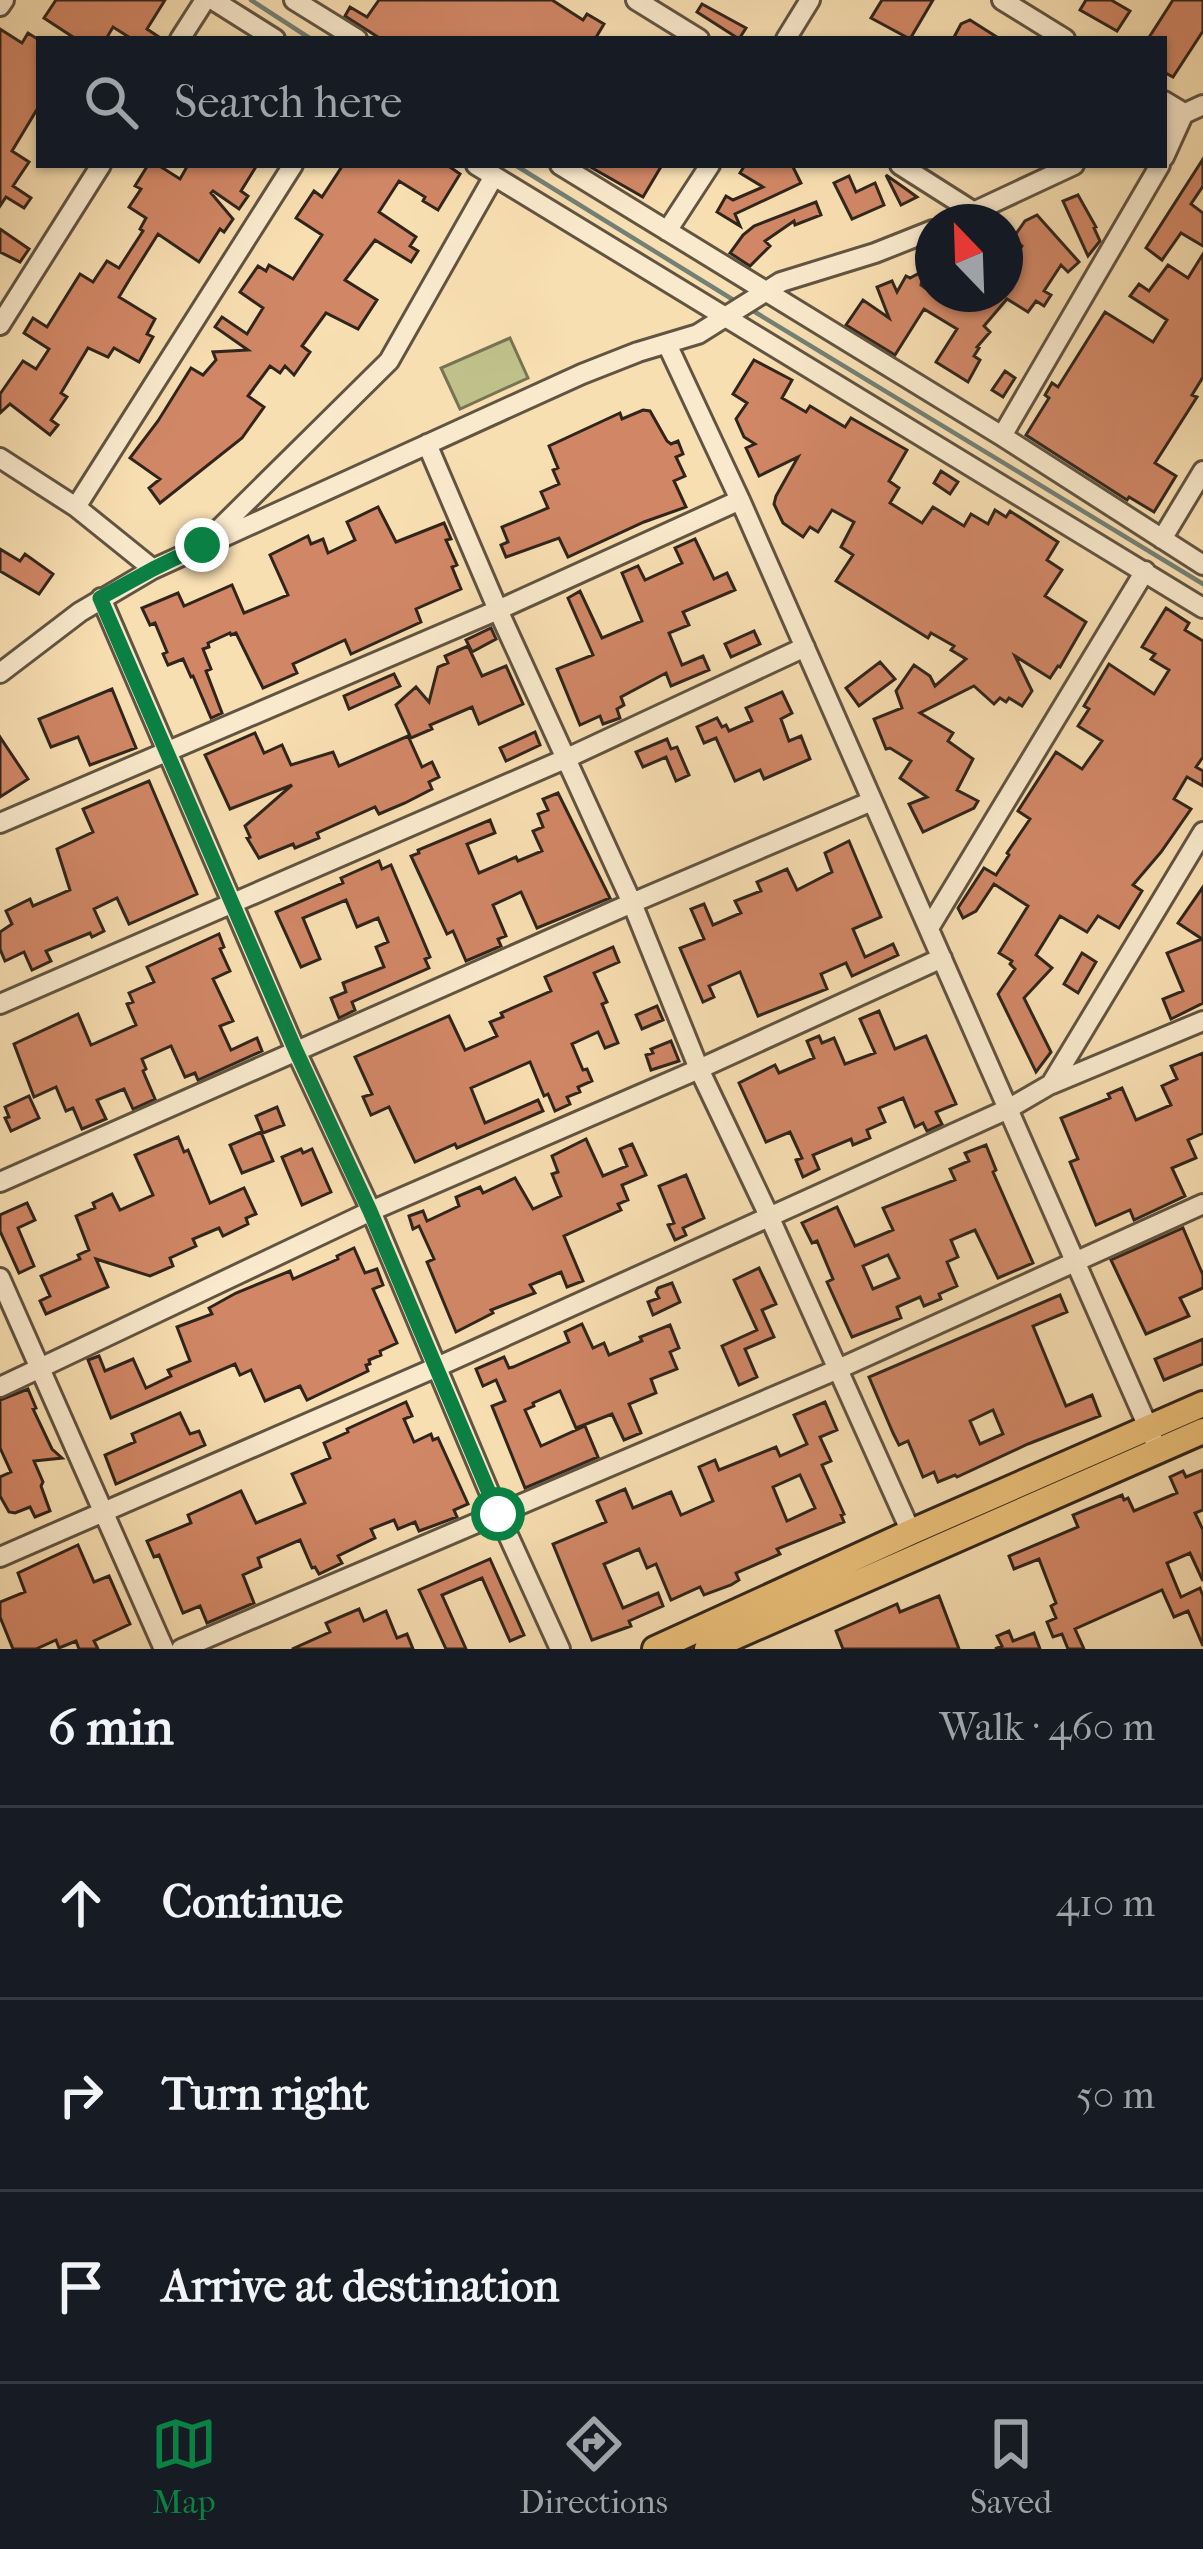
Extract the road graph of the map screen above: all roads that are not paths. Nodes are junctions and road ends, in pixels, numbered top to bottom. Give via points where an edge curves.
1 (209, 0) edge
2 (294, 0) edge
3 (636, 0) edge
4 (810, 0) edge
5 (1002, 0) edge
6 (182, 36) edge
7 (270, 36) edge
8 (351, 36) edge
9 (694, 36) edge
10 (788, 36) edge
11 (1060, 36) edge
12 (1194, 109) edge
13 (1167, 153) edge
14 (99, 168) edge
15 (291, 168) edge
16 (565, 168) edge
17 (708, 168) edge
18 (905, 168) edge
19 (1068, 168) edge
20 (1158, 168) edge
21 (485, 170) edge
22 (961, 204) edge
23 (991, 204) edge
24 (667, 232) junction
25 (915, 237) edge
26 (761, 293) junction
27 (730, 316) junction
28 (0, 325) edge
29 (668, 344) junction
30 (1002, 436) junction
31 (427, 444) junction
32 (0, 458) edge
33 (1203, 471) edge
34 (740, 500) junction
35 (76, 507) junction
36 (1162, 539) junction
37 (202, 545) junction
38 (1203, 565) edge
39 (153, 569) junction
40 (1145, 571) junction
41 (100, 598) junction
42 (1203, 608) edge
43 (498, 610) junction
44 (805, 647) junction
45 (0, 673) edge
46 (166, 751) junction
47 (565, 759) junction
48 (872, 801) junction
49 (0, 823) edge
50 (1203, 832) edge
51 (231, 903) junction
52 (632, 903) junction
53 (929, 928) junction
54 (942, 958) junction
55 (0, 1004) edge
56 (1203, 1021) edge
57 (296, 1051) junction
58 (699, 1069) junction
59 (1051, 1084) junction
60 (1008, 1108) junction
61 (0, 1182) edge
62 (1203, 1204) edge
63 (370, 1211) junction
64 (770, 1216) junction
65 (1075, 1261) junction
66 (0, 1278) edge
67 (437, 1367) junction
68 (41, 1370) junction
69 (836, 1370) junction
70 (0, 1387) edge
71 (1203, 1405) edge
72 (1203, 1431) edge
73 (1153, 1439) junction
74 (104, 1512) junction
75 (498, 1514) junction
76 (911, 1532) junction
77 (0, 1557) edge
78 (724, 1646) edge
79 (164, 1649) edge
80 (181, 1649) edge
81 (560, 1649) edge
82 (655, 1649) edge

1 - 6 street
1 - 7 street
2 - 8 street
3 - 9 street
4 - 10 street
5 - 11 street
12 - 13 street
14 - 28 street
15 - 35 street
16 - 24 street
17 - 24 street
18 - 22 street
19 - 23 street
20 - 30 street
21 - 27 street
21 - 37 street via 389,361
24 - 26 street
25 - 26 street
26 - 27 street
26 - 30 street
27 - 29 street
27 - 40 street
29 - 31 street
29 - 34 street
30 - 36 street
31 - 37 street
31 - 43 street
32 - 35 street
33 - 36 street
34 - 43 street
34 - 44 street
35 - 39 street
36 - 38 street
37 - 39 street
39 - 41 street
40 - 42 street
40 - 53 street
41 - 45 street
41 - 46 street
43 - 46 street
43 - 47 street
44 - 47 street
44 - 48 street
46 - 49 street
46 - 51 street
47 - 51 street
47 - 52 street
48 - 52 street
48 - 53 street
50 - 59 street
51 - 55 street
51 - 57 street
52 - 57 street
52 - 58 street
53 - 54 street
54 - 58 street
54 - 60 street
56 - 59 street
57 - 61 street
57 - 63 street
58 - 63 street
58 - 64 street
59 - 60 street
60 - 64 street
60 - 65 street
62 - 65 street
63 - 67 street
63 - 68 street
64 - 67 street
64 - 69 street
65 - 69 street
65 - 73 street
66 - 68 street
67 - 74 street
67 - 75 street
68 - 70 street
68 - 74 street
69 - 75 street
69 - 76 street
71 - 73 main road
72 - 73 main road
73 - 76 main road
73 - 78 main road
74 - 77 street
74 - 79 street
75 - 80 street
75 - 81 street
76 - 82 main road

